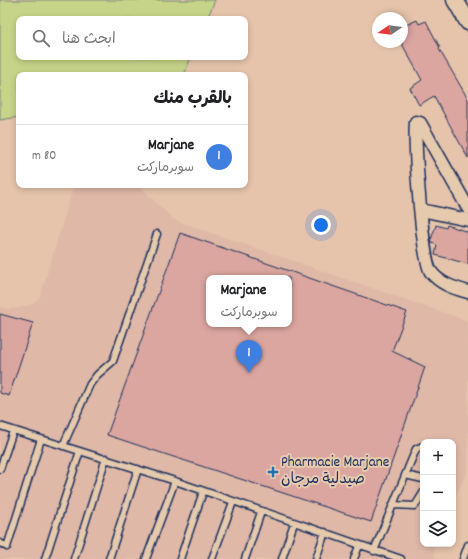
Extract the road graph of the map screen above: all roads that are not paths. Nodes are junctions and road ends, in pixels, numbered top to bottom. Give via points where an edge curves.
1 (455, 0) edge
2 (468, 22) edge
3 (468, 208) edge
4 (421, 210) junction
5 (468, 220) edge
6 (157, 234) dead end
7 (468, 292) edge
8 (0, 426) edge
9 (13, 431) junction
10 (41, 440) junction
11 (63, 446) junction
12 (420, 447) edge
13 (80, 451) junction
14 (106, 458) junction
15 (0, 469) edge
16 (138, 469) junction
17 (405, 475) junction
18 (420, 478) edge
19 (175, 481) junction
20 (203, 492) junction
21 (420, 498) edge
22 (233, 502) junction
23 (393, 505) junction
24 (262, 512) junction
25 (294, 523) junction
26 (325, 532) junction
27 (0, 543) edge
28 (468, 545) edge
29 (359, 546) junction
30 (374, 551) junction
31 (388, 557) edge
32 (45, 559) edge
33 (74, 559) edge
34 (109, 559) edge
35 (146, 559) edge
36 (180, 559) edge
37 (212, 559) edge
38 (246, 559) edge
39 (282, 559) edge
40 (316, 559) edge
41 (354, 559) edge
42 (401, 559) edge
43 (463, 559) edge

1 - 2 street
3 - 4 street via 418,122 416,124
4 - 5 street
4 - 7 street via 428,268 437,279
6 - 11 lane via 114,358 90,384
8 - 9 lane
9 - 10 lane
9 - 15 lane
10 - 11 lane
10 - 27 lane via 7,548
11 - 13 lane
12 - 17 lane via 416,449
13 - 14 lane
13 - 32 lane
14 - 16 lane
14 - 33 lane
16 - 19 lane
16 - 34 lane
17 - 18 lane
17 - 23 lane
19 - 20 lane
19 - 35 lane
20 - 22 lane
20 - 36 lane
21 - 23 lane via 415,506
22 - 24 lane
22 - 37 lane
23 - 30 lane
24 - 25 lane
24 - 38 lane
25 - 26 lane
25 - 39 lane
26 - 29 lane
26 - 40 lane
28 - 43 lane
29 - 30 lane
29 - 41 lane
30 - 31 lane
31 - 42 lane

